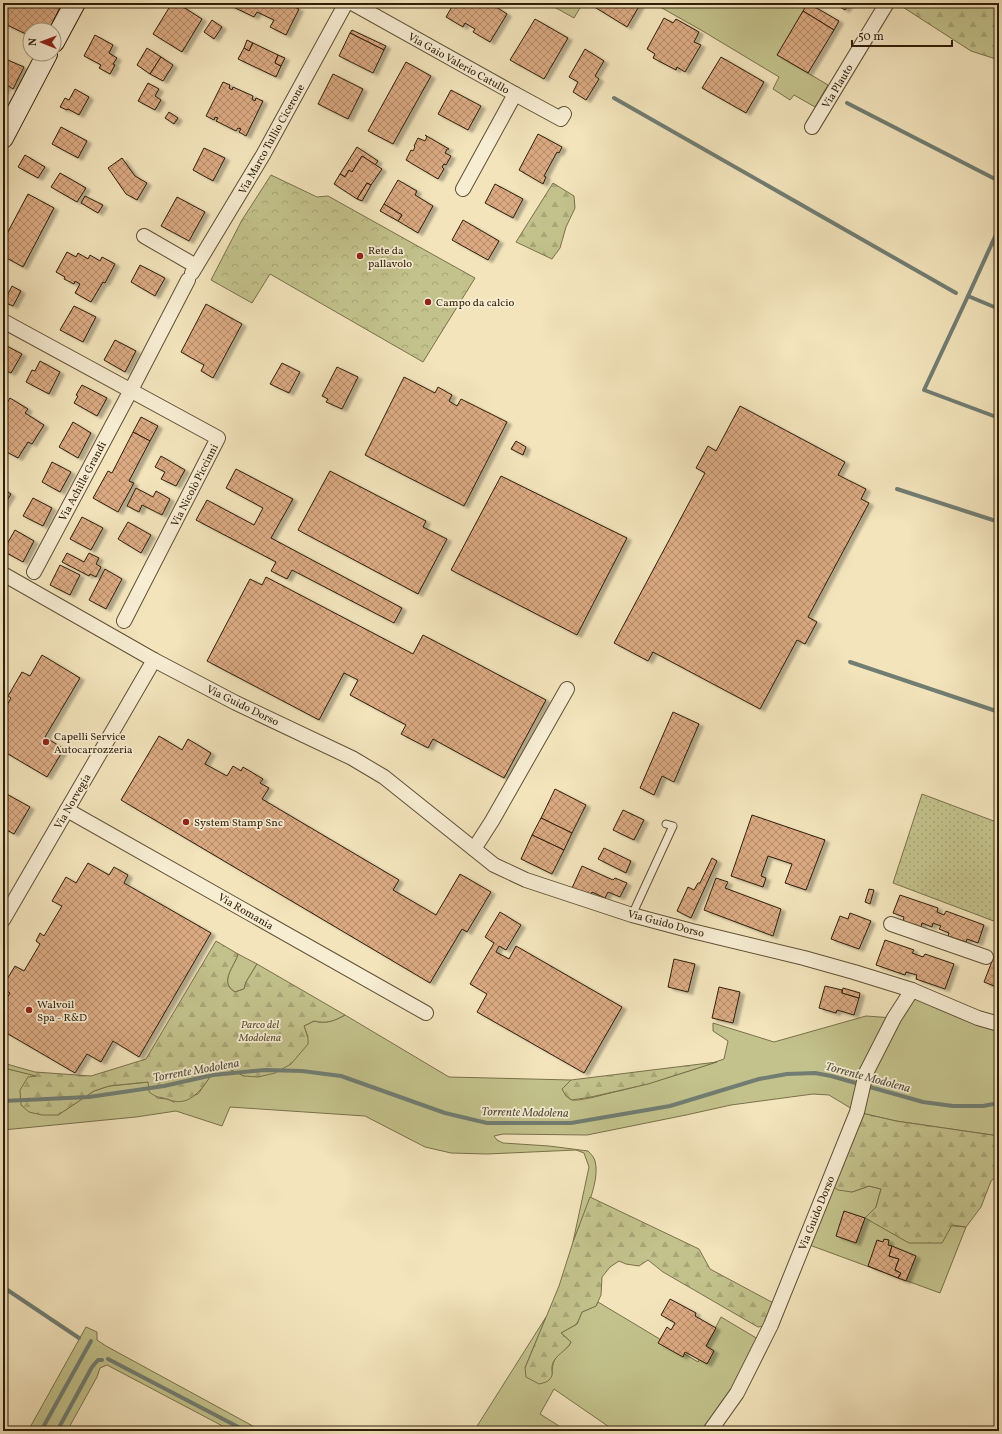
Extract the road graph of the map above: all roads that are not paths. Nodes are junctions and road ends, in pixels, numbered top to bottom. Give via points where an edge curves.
1 (75, 3) edge
2 (346, 3) edge
3 (352, 3) edge
4 (887, 3) edge
5 (62, 27) edge
6 (44, 62) edge
7 (514, 94) junction
8 (564, 114) dead end
9 (812, 127) dead end
10 (3, 138) edge
11 (463, 189) dead end
12 (144, 236) dead end
13 (192, 273) junction
14 (3, 321) edge
15 (131, 390) junction
16 (34, 572) dead end
17 (3, 574) edge
18 (124, 621) dead end
19 (154, 660) junction
20 (566, 689) dead end
21 (67, 810) junction
22 (666, 824) dead end
23 (474, 849) junction
24 (632, 915) junction
25 (3, 920) edge
26 (891, 924) dead end
27 (986, 957) dead end
28 (912, 990) junction
29 (426, 1013) dead end
30 (999, 1024) edge
31 (710, 1431) edge

1 - 5 main road
2 - 13 street, Via Marco Tullio Cicerone via 263,155
3 - 7 street, Via Gaio Valerio Catullo
4 - 9 street, Via Plauto
6 - 10 main road
7 - 8 street via 561,119
7 - 11 street, Via Gaio Valerio Catullo
12 - 13 street
13 - 15 street
14 - 15 street, Via Nicolò Piccinni
15 - 16 street, Via Achille Grandi
15 - 18 street, Via Nicolò Piccinni via 218,438
17 - 19 street, Via Guido Dorso
19 - 21 street, Via Norvegia
19 - 23 street, Via Guido Dorso via 236,703 352,758 384,777
20 - 23 street
21 - 25 street, Via Norvegia
21 - 29 street, Via Romania
22 - 24 lane via 673,826
23 - 24 street, Via Guido Dorso via 494,864 526,880
24 - 28 street, Via Guido Dorso via 813,960
26 - 27 street
28 - 30 street, Via Guido Dorso via 978,1018
28 - 31 street, Via Guido Dorso via 894,1018 866,1073 857,1112 771,1325 737,1393

